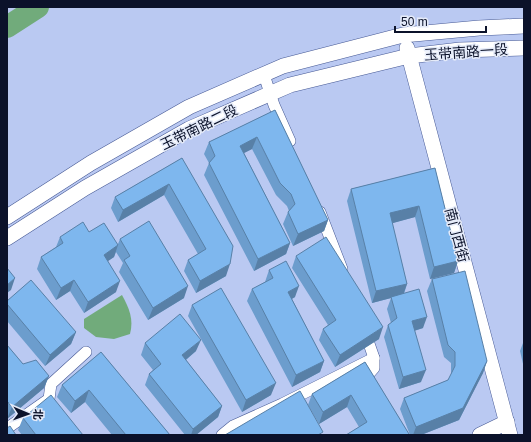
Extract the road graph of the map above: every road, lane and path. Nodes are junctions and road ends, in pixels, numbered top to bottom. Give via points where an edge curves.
1 (524, 26) edge
2 (403, 35) junction
3 (524, 48) edge
4 (409, 56) junction
5 (264, 75) junction
6 (270, 94) junction
7 (295, 154) edge
8 (316, 203) edge
9 (7, 217) edge
10 (7, 238) edge
11 (345, 276) edge
12 (362, 325) edge
13 (86, 352) dead end
14 (374, 358) junction
15 (366, 377) edge
16 (508, 428) edge
17 (10, 429) edge
18 (222, 435) edge
19 (480, 435) edge

1 - 2 main road, 玉带南路一段
2 - 4 main road, 南门西街
2 - 5 main road, 玉带南路二段 via 283,66
3 - 4 main road, 玉带南路一段 via 460,50
4 - 6 main road, 玉带南路二段 via 290,85
4 - 16 main road, 南门西街
5 - 6 street
5 - 9 main road, 玉带南路二段 via 190,107 91,162
6 - 7 street
6 - 10 main road, 玉带南路二段 via 189,128 85,188
8 - 11 street
12 - 14 street
13 - 17 street via 51,384 51,402
14 - 15 street via 374,368
14 - 18 street via 233,426
16 - 19 main road

